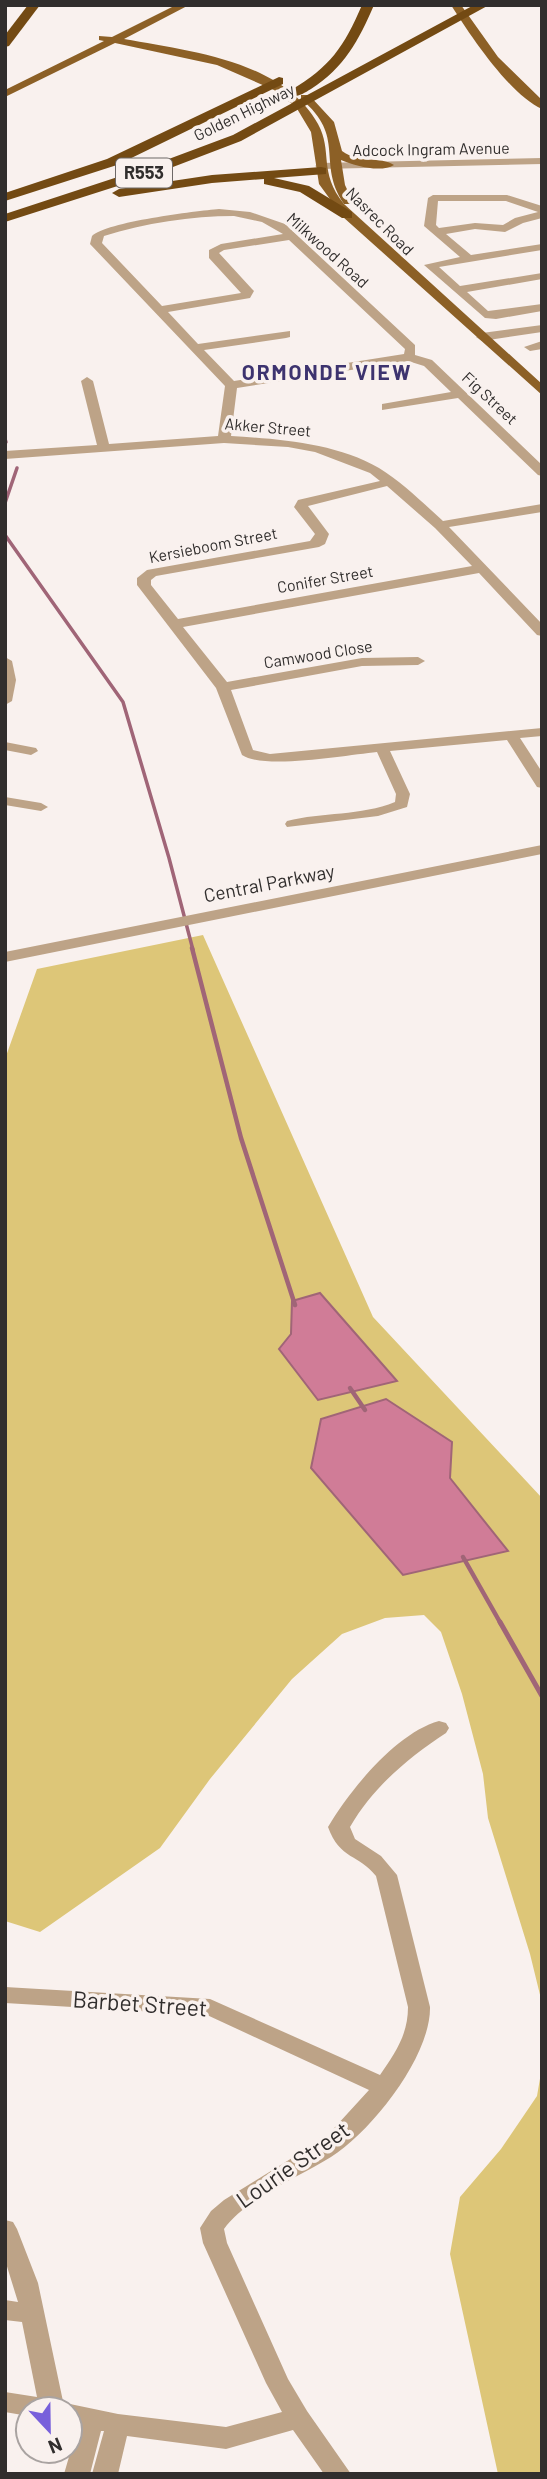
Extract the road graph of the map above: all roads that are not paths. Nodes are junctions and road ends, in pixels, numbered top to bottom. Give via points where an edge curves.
1 (21, 5) edge
2 (34, 5) edge
3 (167, 5) edge
4 (184, 5) edge
5 (368, 5) edge
6 (483, 5) edge
7 (457, 6) edge
8 (136, 30) junction
9 (5, 32) edge
10 (112, 39) junction
11 (5, 43) edge
12 (142, 44) junction
13 (274, 82) junction
14 (5, 88) edge
15 (5, 94) edge
16 (542, 106) edge
17 (333, 147) junction
18 (542, 163) edge
19 (386, 167) junction
20 (328, 168) junction
21 (212, 178) junction
22 (338, 185) junction
23 (5, 199) edge
24 (542, 213) edge
25 (346, 215) junction
26 (5, 220) edge
27 (505, 229) junction
28 (435, 232) junction
29 (293, 236) junction
30 (542, 247) edge
31 (528, 249) junction
32 (467, 257) junction
33 (542, 260) edge
34 (542, 276) edge
35 (457, 290) junction
36 (542, 307) edge
37 (159, 310) junction
38 (542, 328) edge
39 (286, 334) dead end
40 (542, 334) edge
41 (489, 340) junction
42 (195, 348) junction
43 (409, 357) junction
44 (88, 381) dead end
45 (542, 384) edge
46 (231, 385) junction
47 (542, 391) edge
48 (459, 394) junction
49 (386, 407) dead end
50 (225, 439) junction
51 (104, 447) junction
52 (5, 455) edge
53 (542, 472) edge
54 (390, 482) junction
55 (542, 508) edge
56 (440, 525) junction
57 (480, 569) junction
58 (175, 624) junction
59 (542, 632) edge
60 (5, 661) edge
61 (418, 661) dead end
62 (223, 687) junction
63 (5, 701) edge
64 (542, 732) edge
65 (511, 735) junction
66 (5, 746) edge
67 (381, 746) junction
68 (31, 751) dead end
69 (542, 785) edge
70 (5, 801) edge
71 (41, 807) dead end
72 (292, 824) dead end
73 (542, 849) edge
74 (5, 957) edge
75 (439, 1728) dead end
76 (5, 1995) edge
77 (384, 2087) junction
78 (5, 2229) edge
79 (5, 2310) edge
80 (32, 2314) junction
81 (49, 2395) edge
82 (84, 2417) edge
83 (298, 2418) junction
84 (118, 2424) junction
85 (105, 2474) edge
86 (339, 2474) edge

1 - 9 highway
2 - 11 highway
3 - 10 main road
4 - 8 main road
5 - 23 highway, Golden Highway / R553 via 344,56 315,82 265,111 110,174
6 - 26 highway, Golden Highway / R553 via 279,117 191,157
7 - 16 main road via 489,55
8 - 10 main road
8 - 12 main road via 134,36
10 - 12 main road, Nasrec Road
10 - 14 main road
10 - 15 main road
12 - 13 main road, Nasrec Road
13 - 17 main road, Nasrec Road via 301,94 323,115 332,130
13 - 20 main road, Nasrec Road via 316,128
13 - 23 highway via 112,162
17 - 19 main road via 351,161
17 - 20 main road, Nasrec Road
18 - 19 street, Adcock Ingram Avenue via 486,169
19 - 20 street, Adcock Ingram Avenue
19 - 22 main road via 352,176
20 - 21 highway
20 - 22 main road, Nasrec Road
20 - 25 main road, Nasrec Road via 323,181
21 - 25 highway via 291,185
21 - 26 highway via 103,196
22 - 41 main road, Nasrec Road via 370,228
24 - 27 street
24 - 28 street via 513,199 435,197 430,226
25 - 41 main road, Nasrec Road
27 - 28 street via 475,226
27 - 31 street
28 - 32 street
29 - 37 street via 213,252 247,290 246,296
29 - 37 street, Milkwood Road via 276,223 239,212 201,213 98,236 96,244
29 - 43 street, Milkwood Road via 411,348
30 - 31 street
31 - 32 street
31 - 33 street
32 - 35 street via 430,265
34 - 35 street
35 - 36 street via 489,315
37 - 42 street, Milkwood Road
38 - 41 street
39 - 42 street
40 - 41 street
41 - 45 main road, Nasrec Road
41 - 47 main road, Nasrec Road
42 - 46 street, Milkwood Road
43 - 46 street
43 - 48 street, Fig Street via 428,363
44 - 51 street
46 - 50 street
48 - 49 street
48 - 53 street, Fig Street
50 - 51 street, Akker Street
50 - 54 street, Akker Street via 310,447 374,470
51 - 52 street, Akker Street
54 - 56 street, Akker Street
54 - 58 street, Kersieboom Street via 303,503 303,512 322,534 314,544 147,575 144,586
55 - 56 street
56 - 57 street, Akker Street
57 - 58 street, Conifer Street
57 - 59 street, Akker Street
58 - 62 street, Kersieboom Street
60 - 63 street via 9,680
61 - 62 street, Camwood Close via 362,662
62 - 67 street, Kersieboom Street via 247,752 253,756
64 - 65 street, Kersieboom Street
65 - 67 street, Kersieboom Street
65 - 69 street
66 - 68 street
67 - 72 street via 403,794 402,804
70 - 71 street
73 - 74 street, Central Parkway
75 - 77 street, Lourie Street via 396,1757 339,1827 346,1846 375,1862 386,1875 419,2007 420,2024 413,2043
76 - 77 street, Barbet Street via 210,2007
77 - 83 street, Lourie Street via 335,2142 237,2203 219,2216 212,2228 245,2311
78 - 80 street via 26,2283
79 - 80 street
80 - 81 street
82 - 84 street
83 - 84 street via 226,2438
83 - 86 street
84 - 85 street

